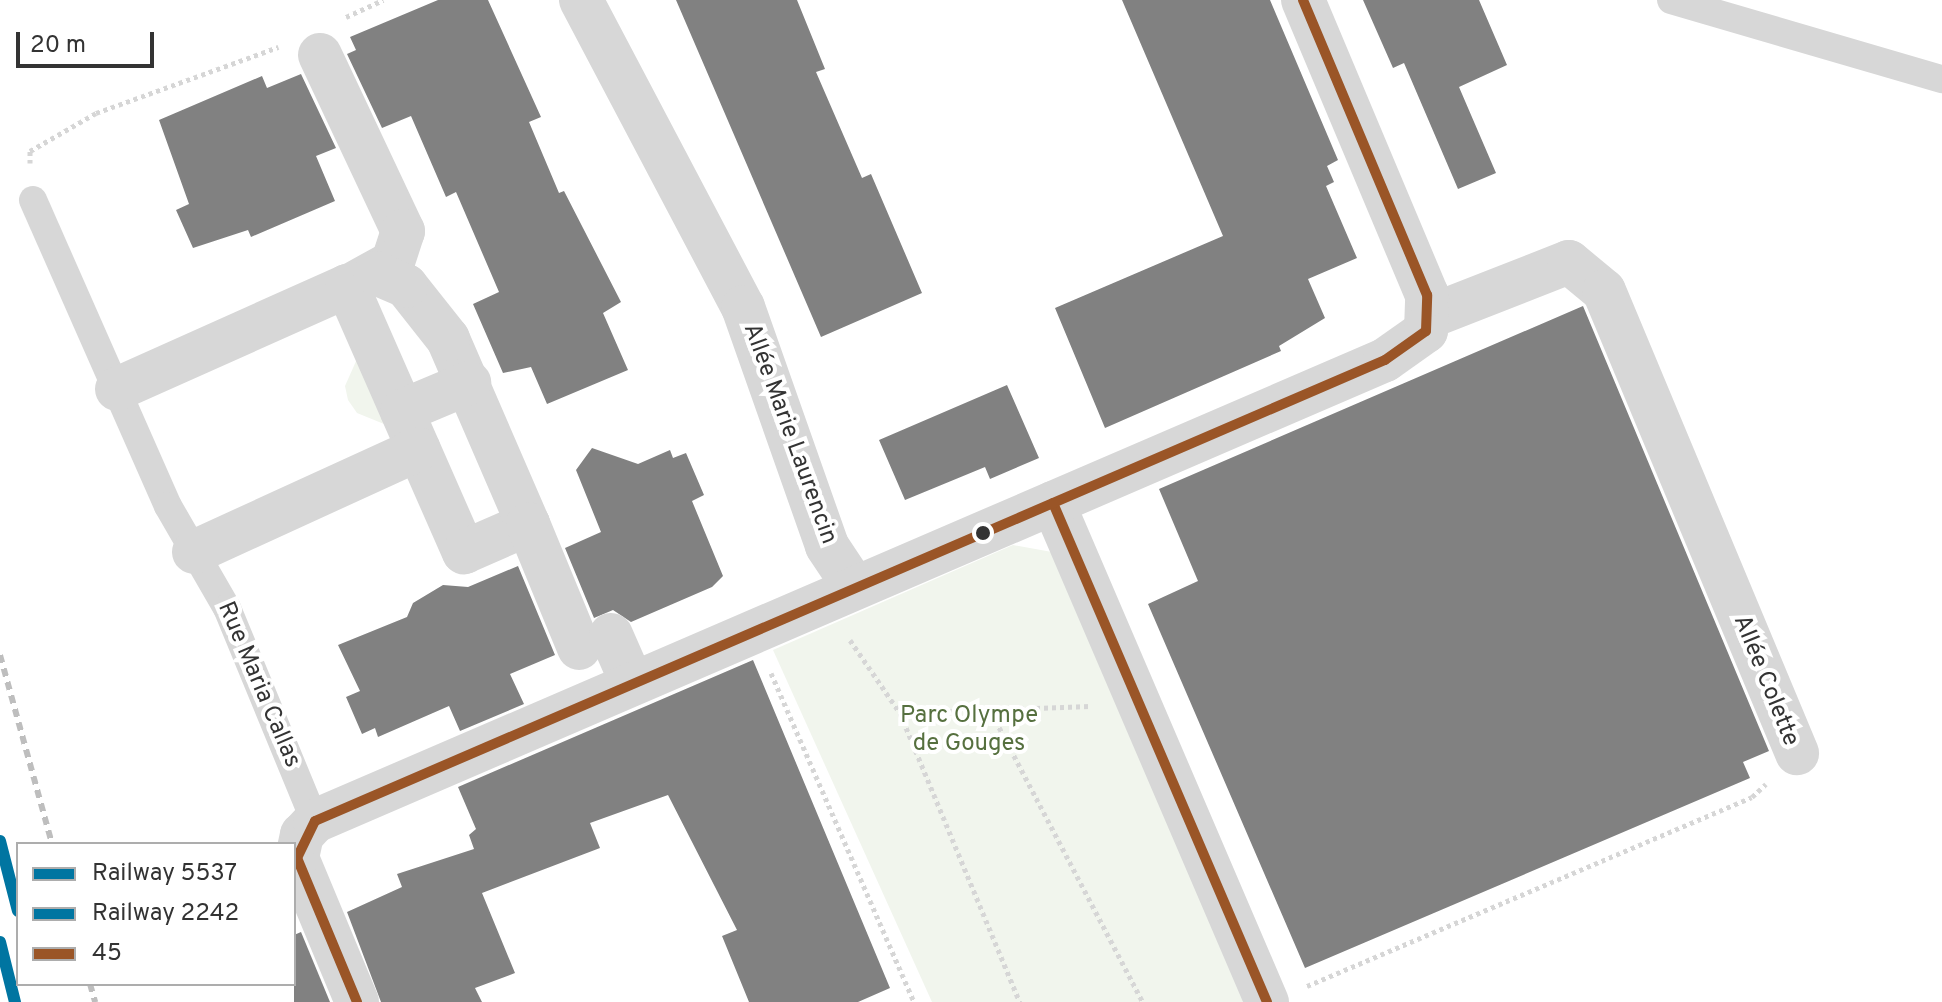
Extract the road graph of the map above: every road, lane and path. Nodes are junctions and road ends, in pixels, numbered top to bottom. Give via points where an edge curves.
1 (383, 0) edge
2 (581, 0) edge
3 (1303, 0) edge
4 (1671, 0) edge
5 (315, 40) junction
6 (1942, 79) edge
7 (33, 200) joint
8 (361, 280) junction
9 (1431, 316) junction
10 (469, 383) junction
11 (117, 389) junction
12 (410, 430) junction
13 (1053, 503) junction
14 (528, 524) junction
15 (194, 552) junction
16 (855, 588) junction
17 (753, 632) junction
18 (632, 683) junction
19 (1139, 705) junction
20 (988, 706) junction
21 (900, 713) junction
22 (1797, 753) joint
23 (315, 821) junction
24 (1283, 996) edge
25 (357, 1002) edge
26 (914, 1002) edge
27 (1020, 1002) edge
28 (1143, 1002) edge

1 - 5 path
2 - 16 street, Allée Marie Laurencin via 743,307 827,546
3 - 9 street via 1408,245
4 - 6 lane
5 - 7 path via 96,113 30,151
5 - 8 street via 403,231 393,262
7 - 11 lane, Rue Maria Callas
8 - 10 street via 406,286 424,305
8 - 11 street
8 - 12 street
9 - 13 street via 1411,347 1385,360
9 - 22 street, Allée Colette via 1569,262 1604,291
10 - 12 street
10 - 14 street
11 - 15 lane, Rue Maria Callas
12 - 14 street via 464,552
12 - 15 street
13 - 16 street
13 - 19 street
14 - 18 street via 595,642
15 - 23 lane, Rue Maria Callas via 227,608
16 - 17 street
16 - 21 path via 841,627
17 - 18 street
17 - 26 path
18 - 23 street
19 - 20 path
19 - 24 street
20 - 21 path
20 - 28 path
21 - 27 path
22 - 24 path, Allée Colette via 1752,797
23 - 25 street via 302,835 297,858

